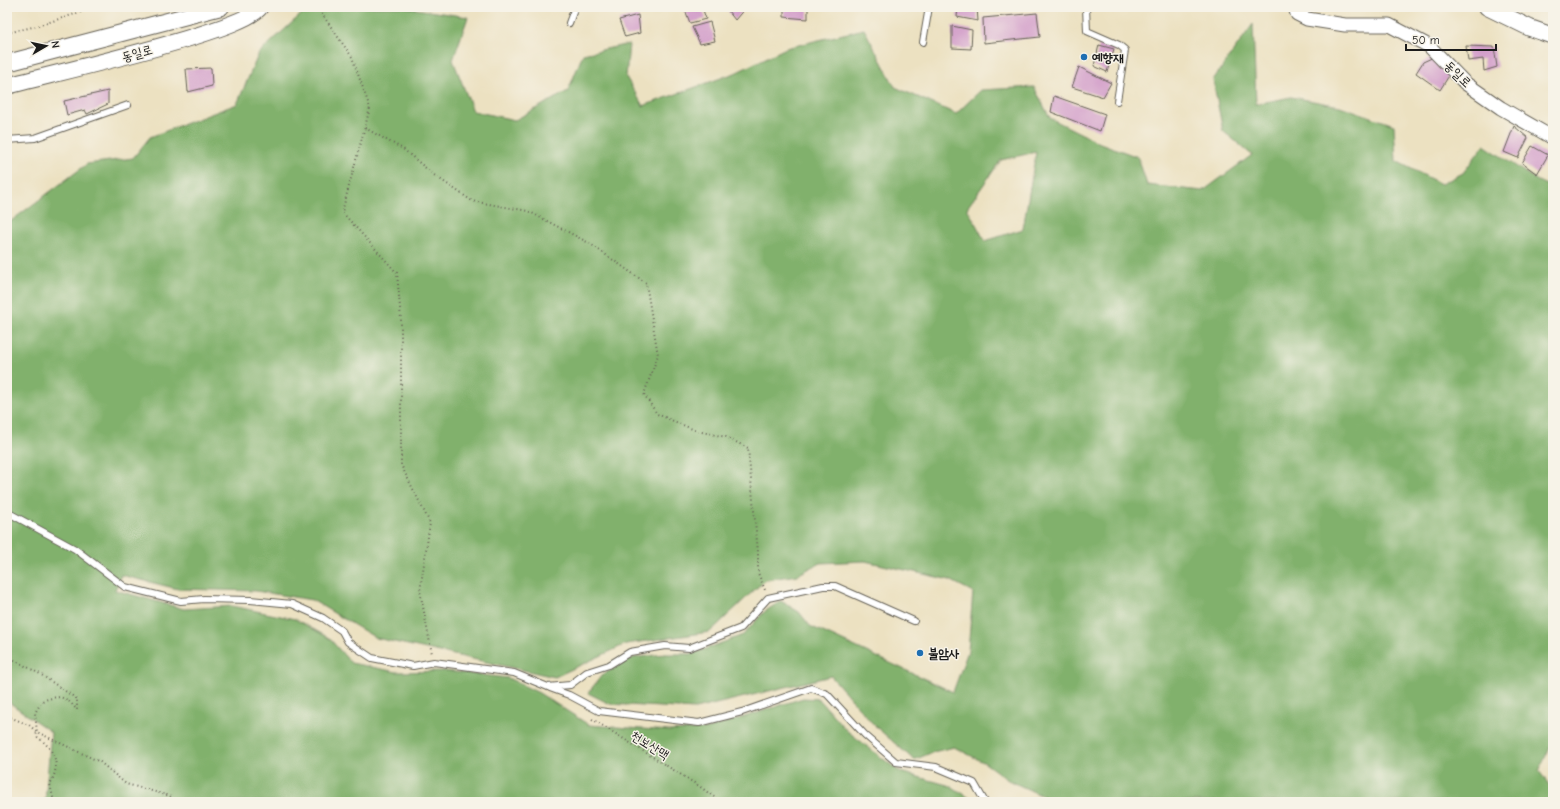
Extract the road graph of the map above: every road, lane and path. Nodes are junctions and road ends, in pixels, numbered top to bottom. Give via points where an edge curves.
1 (97, 7) edge
2 (221, 7) edge
3 (260, 7) edge
4 (317, 7) edge
5 (575, 7) edge
6 (929, 7) edge
7 (1086, 7) edge
8 (1295, 7) edge
9 (1487, 7) edge
10 (569, 23) dead end
11 (1530, 28) junction
12 (7, 33) edge
13 (1553, 36) edge
14 (923, 42) dead end
15 (1553, 44) edge
16 (7, 63) edge
17 (7, 86) edge
18 (1117, 101) dead end
19 (128, 105) dead end
20 (365, 128) junction
21 (1553, 138) edge
22 (7, 140) edge
23 (7, 512) edge
24 (768, 598) junction
25 (914, 621) dead end
26 (7, 656) edge
27 (434, 662) junction
28 (548, 687) junction
29 (7, 716) edge
30 (588, 716) dead end
31 (37, 732) junction
32 (54, 802) edge
33 (175, 802) edge
34 (721, 802) edge
35 (985, 802) edge

1 - 12 path
2 - 16 street, 동일로
3 - 17 street, 동일로 via 257,13 237,22 132,54
4 - 20 path via 352,57 370,108
5 - 10 lane
6 - 14 lane
7 - 18 lane via 1088,31 1125,50
8 - 21 street, 동일로 via 1297,14 1307,19 1345,25 1389,25 1429,46 1465,84
9 - 11 street
11 - 13 street
11 - 15 street
19 - 22 lane via 35,138
20 - 24 path via 403,149 434,175 472,200 528,211 589,243 646,283 658,355 644,394 657,414 697,431 726,437 748,448 758,573
20 - 27 path via 342,212 397,273 400,319 401,465 430,523 420,591
23 - 27 lane via 75,549 125,587 181,601 250,600 292,604 323,618 342,631 348,642 372,658 412,666
24 - 25 lane via 823,586 835,586
24 - 28 lane via 741,628 689,648 665,646 630,652 609,666 587,672 570,685
26 - 31 path via 77,698 78,710 69,700 55,696 42,701 35,713
27 - 28 lane via 514,673
28 - 35 lane via 599,711 699,723 742,712 811,688 827,694 865,735 896,762 936,768 974,783
29 - 31 path via 29,725
30 - 34 path, 천보산맥
31 - 32 path via 36,736 46,744 56,758 55,776 50,784
31 - 33 path via 100,762 126,784 170,796

